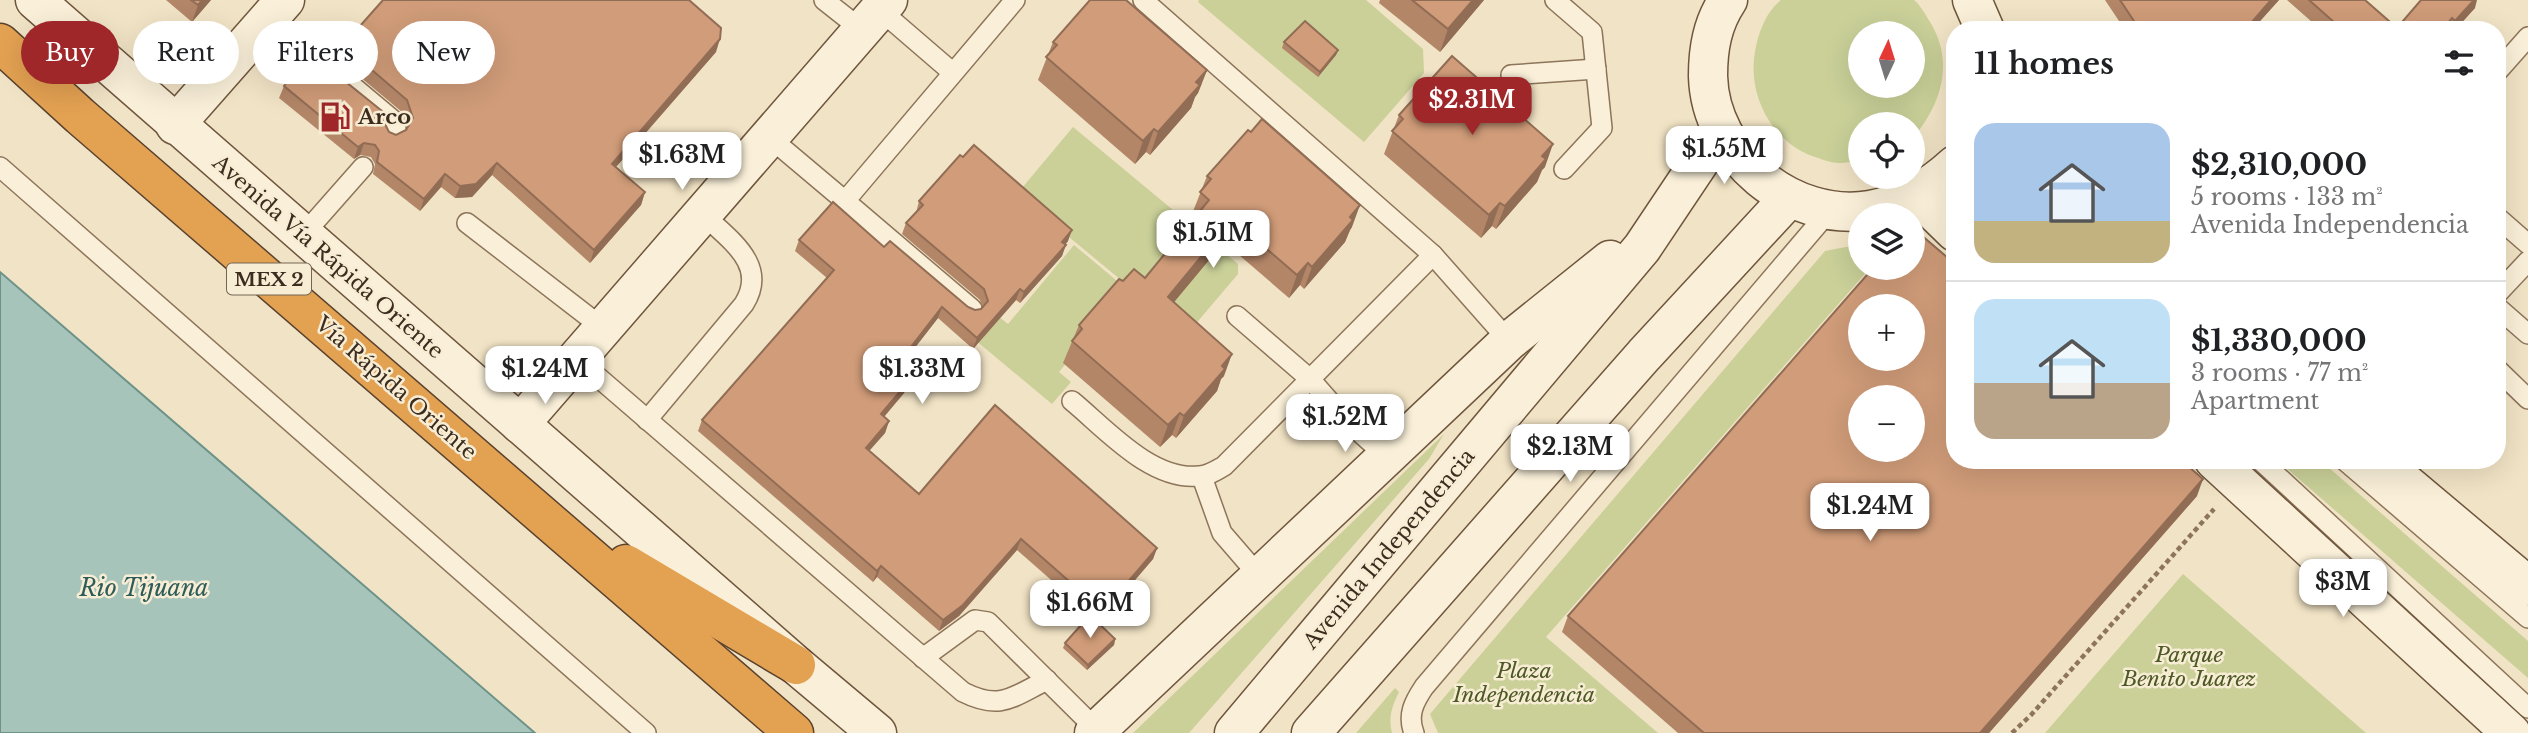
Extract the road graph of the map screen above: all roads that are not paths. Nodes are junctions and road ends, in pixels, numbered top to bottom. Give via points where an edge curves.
1 (34, 0) edge
2 (824, 0) edge
3 (1015, 0) edge
4 (1143, 0) edge
5 (1555, 0) edge
6 (1972, 0) edge
7 (1714, 4) edge
8 (277, 9) edge
9 (877, 13) edge
10 (0, 14) edge
11 (1981, 21) edge
12 (2528, 37) edge
13 (0, 43) edge
14 (2506, 62) edge
15 (1596, 69) junction
16 (952, 72) junction
17 (1511, 75) dead end
18 (80, 116) junction
19 (175, 125) junction
20 (1721, 130) junction
21 (391, 135) edge
22 (769, 137) junction
23 (0, 167) edge
24 (363, 167) dead end
25 (1564, 169) dead end
26 (1946, 172) edge
27 (1916, 194) junction
28 (1789, 198) junction
29 (845, 201) junction
30 (1946, 202) edge
31 (1830, 210) junction
32 (703, 214) junction
33 (467, 223) dead end
34 (1946, 223) edge
35 (2506, 225) edge
36 (303, 235) junction
37 (2528, 244) edge
38 (1642, 248) junction
39 (1433, 255) junction
40 (2528, 261) edge
41 (2506, 284) edge
42 (972, 309) edge
43 (2506, 315) edge
44 (1237, 316) dead end
45 (603, 328) junction
46 (2528, 334) edge
47 (1509, 341) junction
48 (577, 359) junction
49 (2506, 378) edge
50 (1310, 379) junction
51 (2528, 399) edge
52 (1072, 401) dead end
53 (647, 420) junction
54 (520, 424) junction
55 (1385, 456) junction
56 (2238, 469) edge
57 (2238, 469) edge
58 (2354, 469) edge
59 (2389, 469) edge
60 (1202, 477) junction
61 (540, 512) junction
62 (1260, 577) junction
63 (2528, 586) edge
64 (2528, 618) edge
65 (923, 658) junction
66 (796, 665) junction
67 (1046, 680) junction
68 (2528, 708) edge
69 (1096, 732) edge
70 (646, 733) edge
71 (793, 733) edge
72 (877, 733) edge
73 (1234, 733) edge
74 (1311, 733) edge
75 (1414, 733) edge
76 (2511, 733) edge

1 - 19 main road, Avenida Vía Rápida Oriente
2 - 9 lane
3 - 16 lane
4 - 39 lane
5 - 15 lane via 1592,32
6 - 11 main road
7 - 20 main road via 1709,93
8 - 19 main road
8 - 21 lane via 394,121 396,130
9 - 16 lane
9 - 22 main road
10 - 18 highway
12 - 14 lane
13 - 18 highway, Vía Rápida Oriente / MEX 2
15 - 17 lane
15 - 25 lane via 1602,128
16 - 29 lane
18 - 61 highway, Vía Rápida Oriente / MEX 2
19 - 36 main road, Avenida Vía Rápida Oriente
20 - 28 main road via 1749,170
20 - 38 main road, Avenida Independencia
22 - 29 lane
22 - 32 main road
23 - 70 lane
24 - 36 lane
26 - 27 main road
27 - 30 lane
27 - 31 main road via 1870,210
27 - 34 main road
28 - 31 main road
28 - 74 main road via 1644,355
29 - 42 lane
31 - 75 lane via 1424,687 1411,712
32 - 45 main road
32 - 53 lane via 746,257 753,284 744,304
33 - 45 lane
35 - 37 lane
36 - 54 main road, Avenida Vía Rápida Oriente
38 - 47 main road via 1606,262
38 - 73 main road, Avenida Independencia
39 - 47 lane
39 - 50 lane
40 - 41 lane
43 - 46 lane
44 - 50 lane
45 - 48 main road
47 - 55 main road
48 - 53 lane
48 - 54 main road
49 - 51 lane
50 - 55 lane
50 - 60 lane via 1224,466
52 - 60 lane via 1152,465 1182,476
53 - 65 lane
54 - 66 main road, Avenida Vía Rápida Oriente
55 - 62 main road
56 - 68 lane
57 - 76 main road
58 - 64 lane
59 - 63 main road
60 - 62 lane via 1222,533
61 - 66 highway
61 - 71 highway, Vía Rápida Oriente / MEX 2
62 - 69 main road
65 - 67 lane via 963,692 989,702 1001,702
65 - 67 lane via 980,620
66 - 72 main road, Avenida Vía Rápida Oriente
67 - 69 lane

